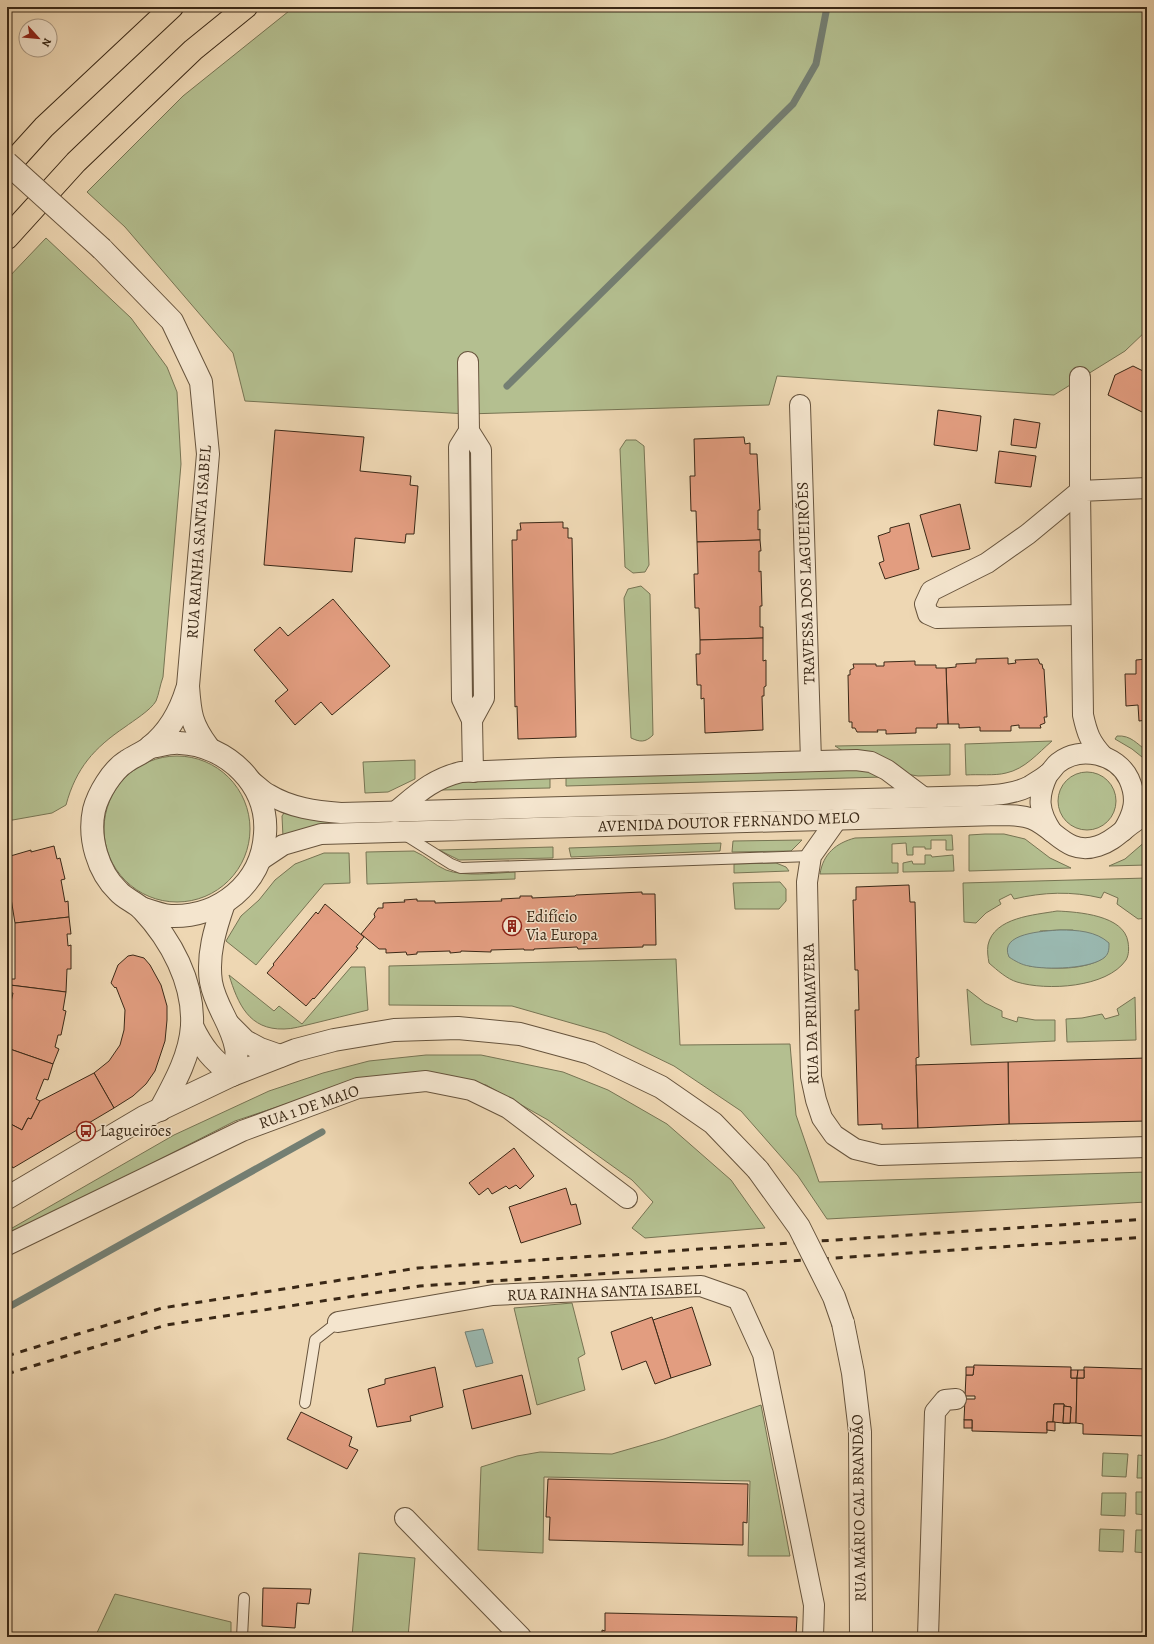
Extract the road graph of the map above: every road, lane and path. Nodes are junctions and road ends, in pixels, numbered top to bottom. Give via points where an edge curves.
1 (172, 7) edge
2 (246, 7) edge
3 (7, 163) edge
4 (7, 168) edge
5 (7, 238) edge
6 (468, 362) dead end
7 (1080, 377) dead end
8 (800, 404) dead end
9 (1147, 488) edge
10 (1080, 491) junction
11 (1081, 615) junction
12 (188, 686) junction
13 (1083, 715) junction
14 (150, 747) junction
15 (208, 747) junction
16 (1103, 756) junction
17 (811, 761) junction
18 (1053, 768) junction
19 (473, 772) junction
20 (1126, 774) junction
21 (251, 781) junction
22 (1147, 784) edge
23 (923, 797) junction
24 (395, 812) junction
25 (1147, 815) edge
26 (838, 818) junction
27 (1123, 831) junction
28 (400, 832) junction
29 (1053, 833) junction
30 (811, 856) junction
31 (259, 861) junction
32 (224, 903) junction
33 (141, 908) junction
34 (229, 1024) junction
35 (192, 1026) junction
36 (280, 1056) junction
37 (232, 1075) junction
38 (160, 1110) junction
39 (1147, 1147) edge
40 (7, 1198) edge
41 (627, 1198) dead end
42 (7, 1245) edge
43 (338, 1322) joint
44 (956, 1399) dead end
45 (305, 1403) dead end
46 (405, 1518) dead end
47 (244, 1598) dead end
48 (242, 1637) edge
49 (521, 1637) edge
50 (813, 1637) edge
51 (861, 1637) edge
52 (928, 1637) edge

1 - 4 highway via 44,127
2 - 5 highway via 193,50 81,157
3 - 12 street, RUA RAINHA SANTA ISABEL, bridge via 102,249 172,321 201,382 208,454
6 - 19 street via 469,431 459,447 462,699 472,720
7 - 10 street
8 - 17 street, TRAVESSA DOS LAGUEIRÕES
9 - 10 street
10 - 11 street
10 - 11 street via 1028,534 987,563 931,591 925,604 928,614 937,618
11 - 13 street
12 - 14 street, RUA RAINHA SANTA ISABEL via 181,708 168,730
12 - 15 street, RUA RAINHA SANTA ISABEL via 189,710 196,731
13 - 16 street via 1092,745
13 - 18 street via 1072,748
14 - 15 street, RUA RAINHA SANTA ISABEL via 179,742
14 - 33 street, RUA RAINHA SANTA ISABEL via 125,762 105,784 94,810 92,840 100,868 118,892
15 - 21 street, RUA RAINHA SANTA ISABEL via 232,760
16 - 18 street, AVENIDA DOUTOR FERNANDO MELO via 1088,753 1073,755
16 - 20 street, AVENIDA DOUTOR FERNANDO MELO via 1116,763
17 - 19 street
17 - 23 street via 871,762 887,770
18 - 23 street, AVENIDA DOUTOR FERNANDO MELO via 1029,786 1009,794
18 - 29 street, AVENIDA DOUTOR FERNANDO MELO via 1041,789 1040,805 1044,820
19 - 24 street via 444,776 428,784
20 - 22 street, AVENIDA DOUTOR FERNANDO MELO
20 - 27 street, AVENIDA DOUTOR FERNANDO MELO via 1133,788 1134,804 1131,818
21 - 24 street, AVENIDA DOUTOR FERNANDO MELO via 268,794 307,810 341,813
21 - 31 street, RUA RAINHA SANTA ISABEL via 262,806 266,834
23 - 24 street, AVENIDA DOUTOR FERNANDO MELO
25 - 27 street, AVENIDA DOUTOR FERNANDO MELO
26 - 28 street, AVENIDA DOUTOR FERNANDO MELO
26 - 29 street, AVENIDA DOUTOR FERNANDO MELO via 999,814 1034,820
26 - 30 street, RUA DA PRIMAVERA
27 - 29 street, AVENIDA DOUTOR FERNANDO MELO via 1112,841 1097,847 1081,848 1066,843
28 - 30 lane via 461,868
28 - 31 street, AVENIDA DOUTOR FERNANDO MELO via 321,834 283,845
30 - 39 street, RUA DA PRIMAVERA via 807,882 812,1077 822,1118 834,1135 855,1149 880,1155
31 - 32 street, RUA RAINHA SANTA ISABEL via 245,885
32 - 33 street, RUA RAINHA SANTA ISABEL via 191,915 169,916
32 - 34 street, RUA RAINHA SANTA ISABEL via 214,930 210,959 211,982 219,1007
33 - 35 street, RUA RAINHA SANTA ISABEL via 179,962 190,997
34 - 36 street, RUA RAINHA SANTA ISABEL via 245,1041
34 - 37 street, RUA RAINHA SANTA ISABEL via 237,1049
35 - 37 street, RUA RAINHA SANTA ISABEL via 200,1043 215,1061
35 - 38 street, RUA RAINHA SANTA ISABEL via 188,1050 177,1080
36 - 37 street, RUA MÁRIO CAL BRANDÃO
36 - 51 street, RUA MÁRIO CAL BRANDÃO, bridge via 334,1040 394,1030 458,1028 520,1034 590,1053 661,1087 712,1123 758,1170 799,1227 834,1297 843,1323 853,1373 860,1432
37 - 38 street, RUA MÁRIO CAL BRANDÃO
38 - 40 street, RUA MÁRIO CAL BRANDÃO
41 - 42 street, RUA 1 DE MAIO via 508,1108 471,1090 426,1081 358,1088 242,1131
43 - 45 lane via 315,1340
43 - 50 street, RUA RAINHA SANTA ISABEL via 493,1295 701,1286 738,1299 763,1354 814,1605
44 - 52 street via 945,1400 935,1412
46 - 49 street
47 - 48 lane

